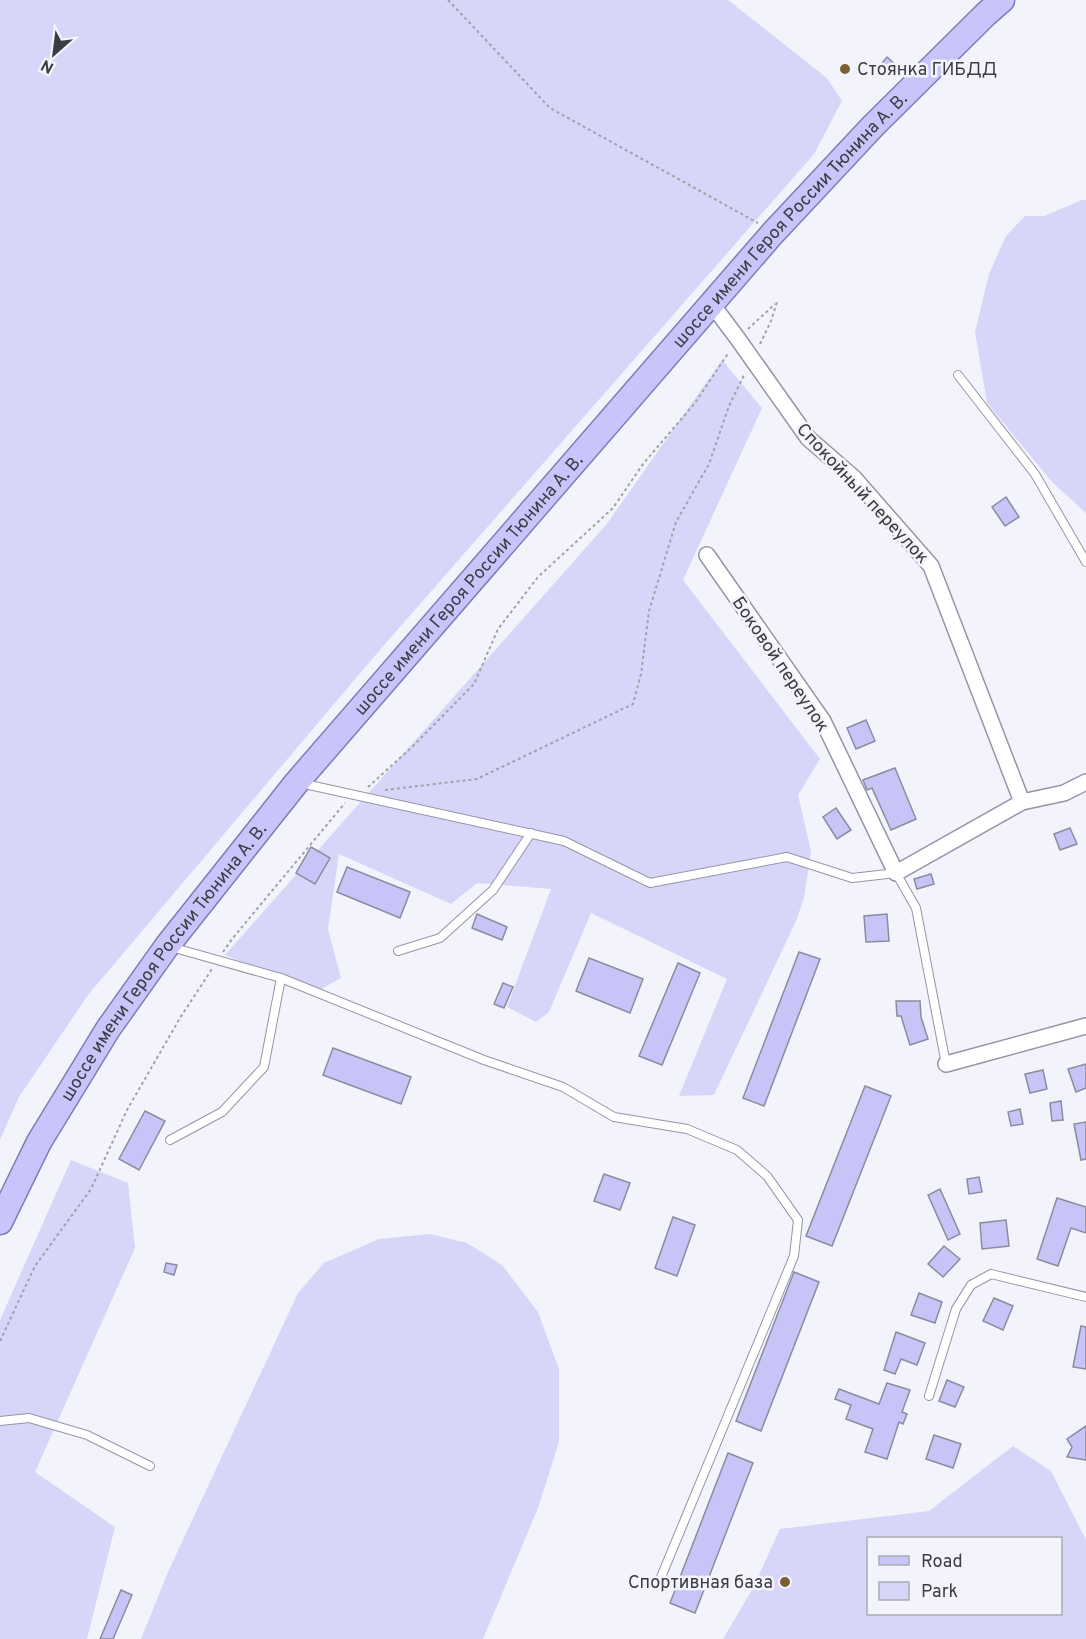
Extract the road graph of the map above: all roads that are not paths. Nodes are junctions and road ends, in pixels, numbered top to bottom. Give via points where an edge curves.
1 (1002, 0) edge
2 (711, 303) junction
3 (958, 375) dead end
4 (706, 555) dead end
5 (1086, 562) edge
6 (297, 782) junction
7 (1086, 782) edge
8 (1022, 802) junction
9 (531, 833) junction
10 (897, 873) junction
11 (167, 946) junction
12 (398, 951) dead end
13 (281, 978) junction
14 (1086, 1026) edge
15 (946, 1064) joint
16 (170, 1140) dead end
17 (0, 1222) edge
18 (1086, 1297) edge
19 (929, 1396) dead end
20 (0, 1421) edge
21 (150, 1466) dead end
22 (659, 1582) dead end

1 - 2 main road, шоссе имени Героя России Тюнина А. В. via 873,126
2 - 6 main road, шоссе имени Героя России Тюнина А. В.
2 - 8 street, Спокойный переулок via 808,438 854,478 931,566
3 - 5 lane via 1035,474
4 - 10 street, Боковой переулок via 823,721
6 - 9 lane
6 - 11 main road, шоссе имени Героя России Тюнина А. В.
7 - 8 street via 1064,793
8 - 10 street
9 - 10 lane via 564,841 650,883 787,857 852,878
9 - 12 lane via 493,890 440,938
10 - 15 lane via 916,908
11 - 13 lane
11 - 17 main road, шоссе имени Героя России Тюнина А. В. via 108,1029 39,1142
13 - 16 lane via 264,1066 222,1112
13 - 22 lane via 484,1060 563,1087 614,1117 687,1128 737,1150 767,1176 798,1220 794,1256
14 - 15 street
18 - 19 lane via 991,1274 971,1285 956,1309
20 - 21 lane via 29,1418 87,1435

